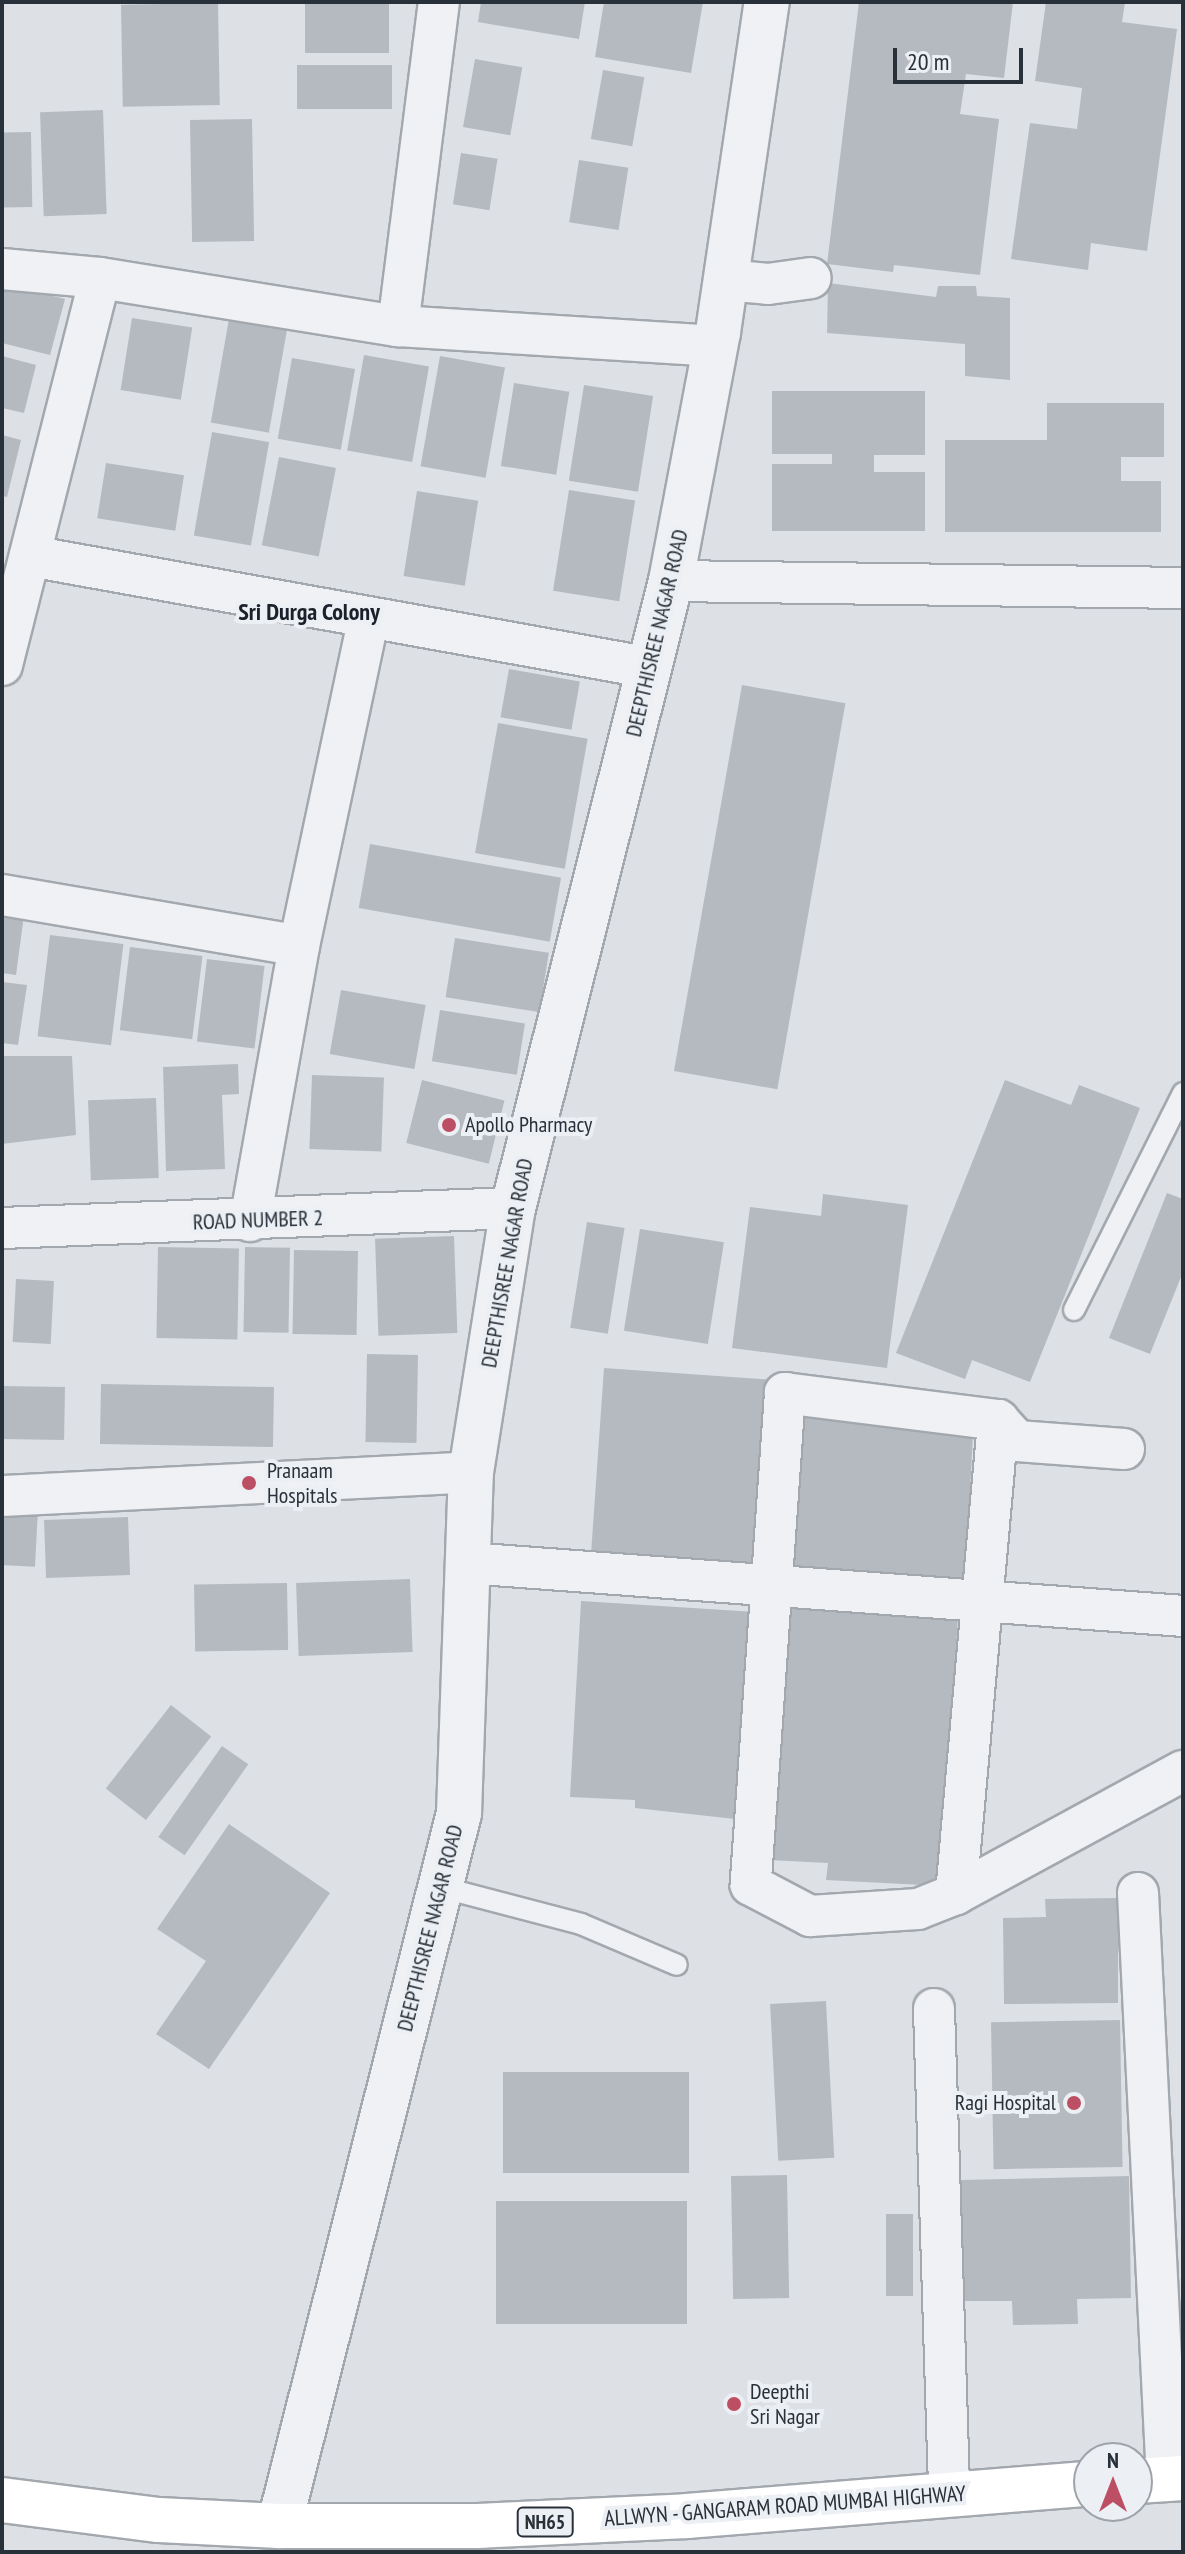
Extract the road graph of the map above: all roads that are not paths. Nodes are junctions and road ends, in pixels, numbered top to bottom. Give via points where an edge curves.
1 (439, 2) edge
2 (767, 2) edge
3 (2, 269) edge
4 (100, 278) junction
5 (811, 278) dead end
6 (726, 280) junction
7 (398, 326) junction
8 (716, 346) junction
9 (30, 556) junction
10 (671, 581) junction
11 (1183, 588) edge
12 (368, 620) junction
13 (2, 665) edge
14 (651, 668) junction
15 (2, 895) edge
16 (299, 946) junction
17 (1183, 1093) edge
18 (513, 1208) junction
19 (250, 1221) junction
20 (2, 1228) edge
21 (1074, 1310) dead end
22 (998, 1420) junction
23 (1124, 1449) dead end
24 (471, 1472) junction
25 (2, 1496) edge
26 (467, 1563) junction
27 (769, 1587) junction
28 (980, 1601) junction
29 (1183, 1616) edge
30 (1183, 1771) edge
31 (445, 1884) junction
32 (1138, 1893) dead end
33 (956, 1894) junction
34 (677, 1965) dead end
35 (934, 2009) dead end
36 (1162, 2479) edge
37 (1073, 2485) edge
38 (949, 2493) junction
39 (2, 2500) edge
40 (279, 2526) junction

1 - 7 street
2 - 6 street, DEEPTHISREE NAGAR ROAD
3 - 4 street
4 - 7 street
4 - 9 street
5 - 6 street via 768,284
6 - 8 street, DEEPTHISREE NAGAR ROAD
7 - 8 street
8 - 10 street, DEEPTHISREE NAGAR ROAD
9 - 12 street
9 - 13 street
10 - 11 street
10 - 14 street, DEEPTHISREE NAGAR ROAD
12 - 14 street
12 - 16 street
14 - 18 street, DEEPTHISREE NAGAR ROAD
15 - 16 street
16 - 19 street
17 - 21 lane
18 - 19 street, ROAD NUMBER 2
18 - 24 street, DEEPTHISREE NAGAR ROAD
19 - 20 street, ROAD NUMBER 2
22 - 23 street via 1017,1441
22 - 27 street via 785,1393
22 - 28 street
24 - 25 street
24 - 26 street, DEEPTHISREE NAGAR ROAD
26 - 27 street
26 - 31 street, DEEPTHISREE NAGAR ROAD via 459,1813
27 - 28 street
27 - 33 street via 751,1885 810,1916 918,1909
28 - 29 street
28 - 33 street
30 - 33 street
31 - 34 lane via 581,1924
31 - 40 street, DEEPTHISREE NAGAR ROAD
32 - 36 street
35 - 38 street
37 - 38 highway, ALLWYN - GANGARAM ROAD MUMBAI HIGHWAY / NH65
38 - 40 highway, ALLWYN - GANGARAM ROAD MUMBAI HIGHWAY / NH65 via 687,2516 477,2526
39 - 40 highway, ALLWYN - GANGARAM ROAD MUMBAI HIGHWAY / NH65 via 159,2520

